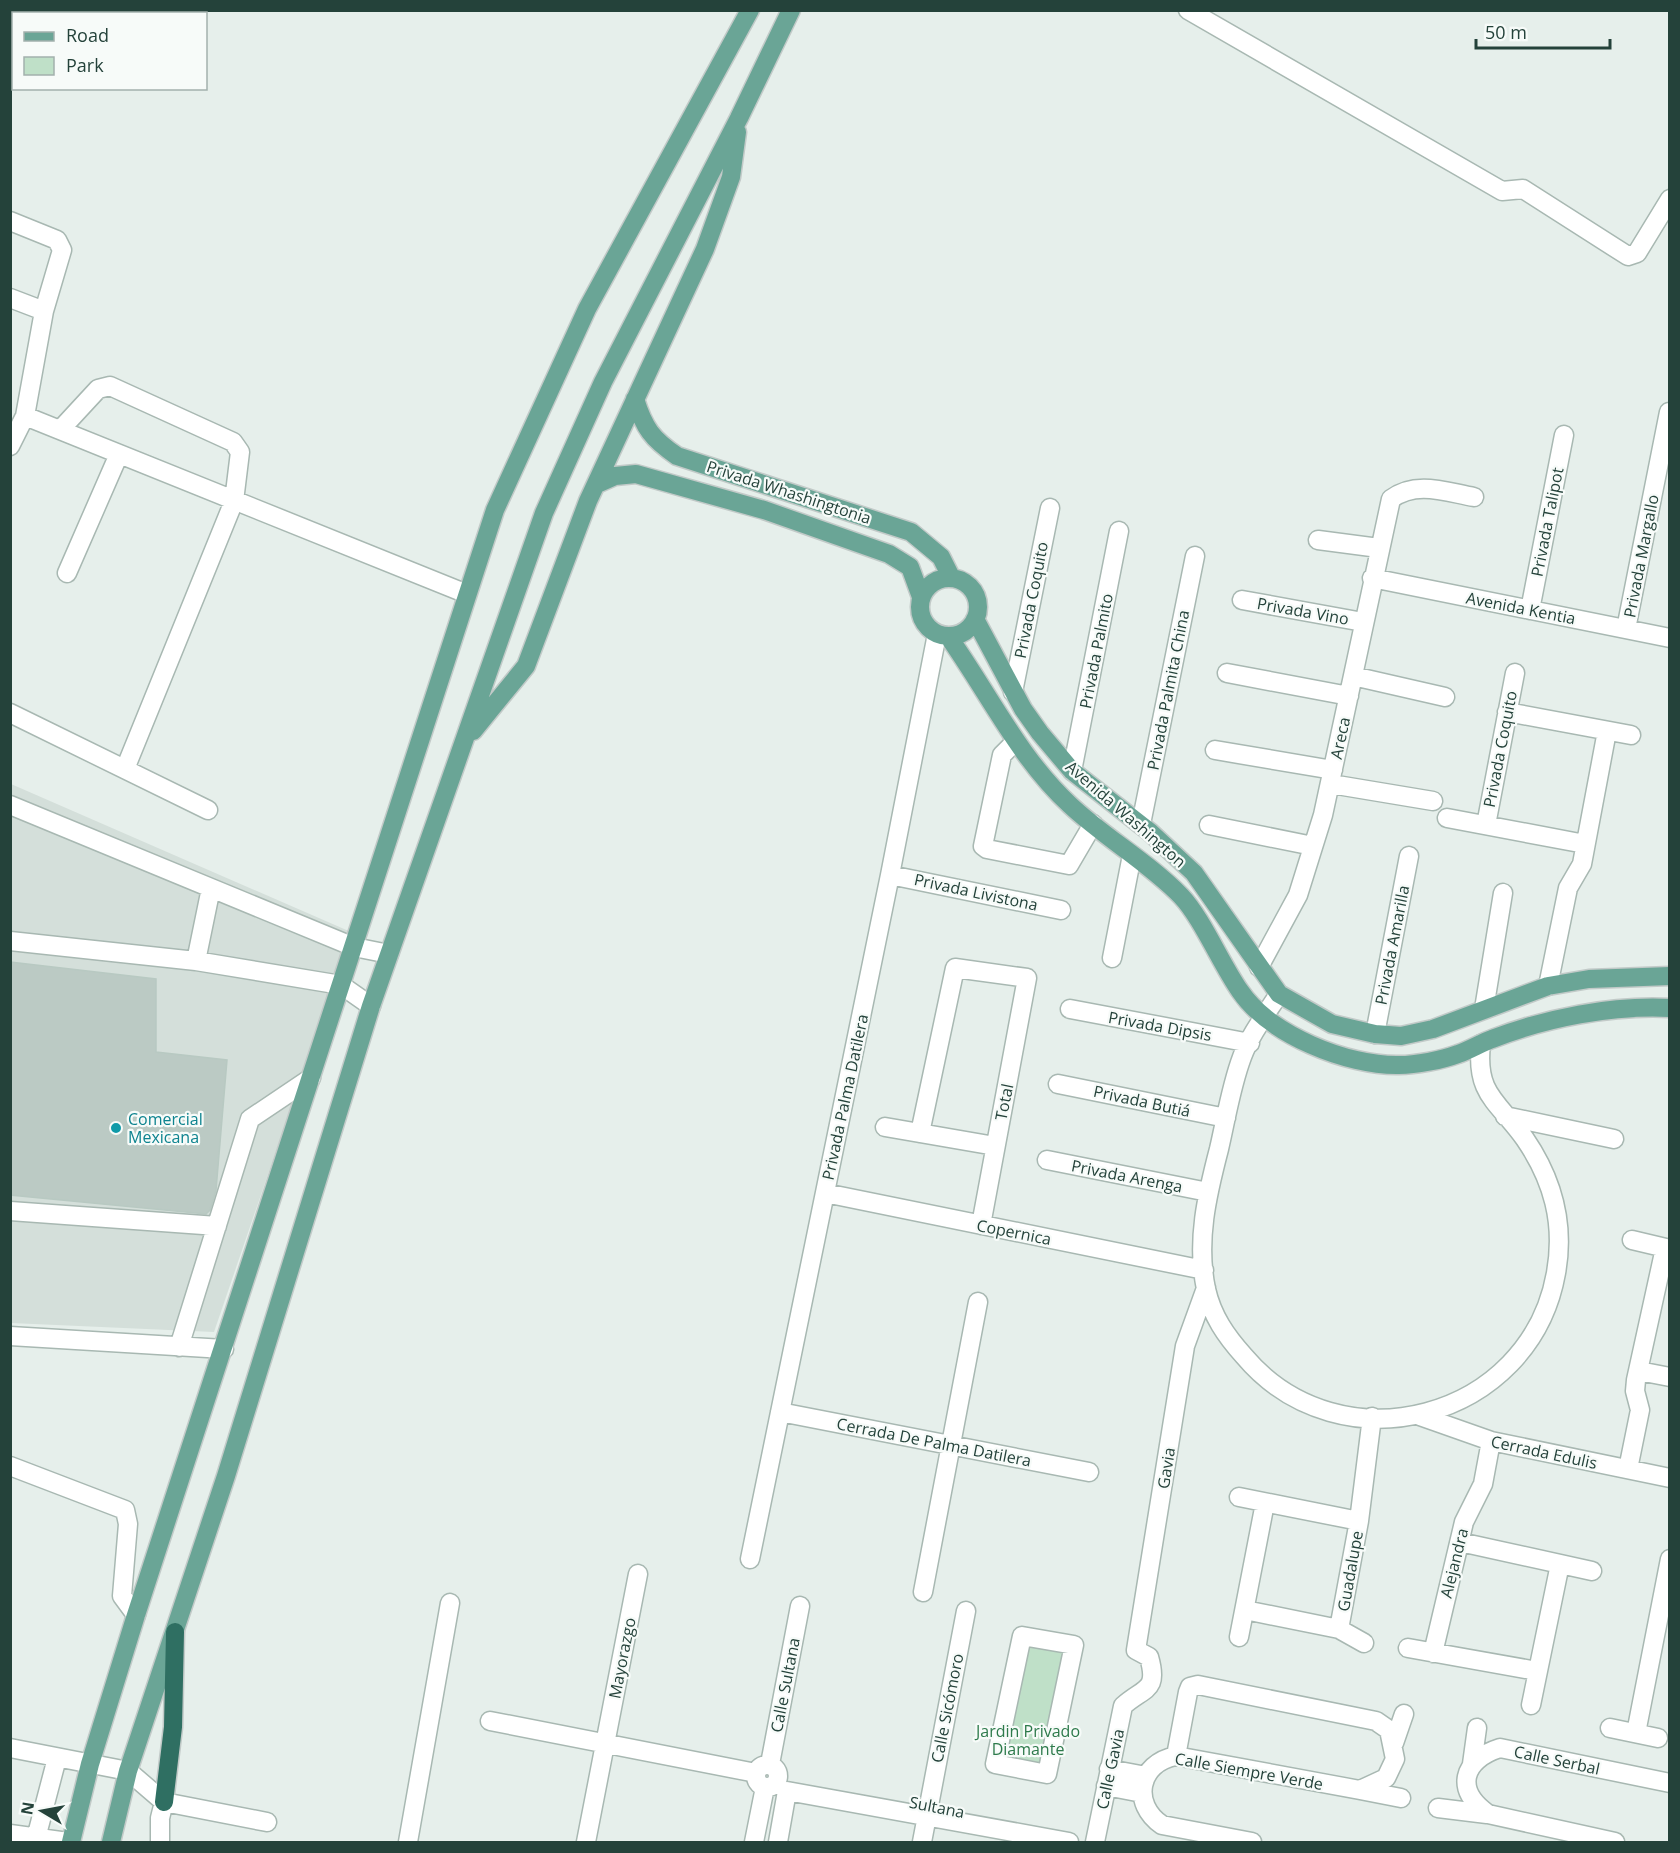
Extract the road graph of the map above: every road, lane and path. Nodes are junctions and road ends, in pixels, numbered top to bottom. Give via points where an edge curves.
1 (750, 10) edge
2 (791, 10) edge
3 (1188, 10) edge
4 (739, 118) junction
5 (1670, 198) edge
6 (10, 221) edge
7 (10, 298) edge
8 (44, 311) junction
9 (635, 399) junction
10 (1669, 412) edge
11 (24, 416) junction
12 (61, 429) junction
13 (1564, 435) dead end
14 (10, 446) edge
15 (119, 454) junction
16 (597, 484) junction
17 (1474, 497) dead end
18 (234, 501) junction
19 (1050, 507) dead end
20 (1119, 531) dead end
21 (1318, 540) dead end
22 (1379, 548) junction
23 (1195, 556) dead end
24 (67, 573) dead end
25 (951, 577) junction
26 (1372, 578) junction
27 (467, 594) junction
28 (921, 597) junction
29 (1242, 600) dead end
30 (1530, 610) junction
31 (975, 619) junction
32 (1364, 622) junction
33 (1626, 629) junction
34 (942, 635) junction
35 (1670, 638) edge
36 (1227, 673) dead end
37 (1515, 673) dead end
38 (1353, 676) junction
39 (1013, 692) junction
40 (1349, 696) junction
41 (1445, 697) dead end
42 (1508, 712) junction
43 (10, 713) edge
44 (1607, 731) junction
45 (1631, 735) dead end
46 (464, 741) junction
47 (1016, 741) junction
48 (1215, 750) dead end
49 (125, 769) junction
50 (1072, 771) junction
51 (1332, 777) junction
52 (1433, 801) dead end
53 (10, 805) edge
54 (208, 810) dead end
55 (1447, 818) dead end
56 (1093, 824) junction
57 (1141, 824) junction
58 (1209, 825) dead end
59 (1486, 825) junction
60 (1585, 844) junction
61 (1313, 846) junction
62 (1132, 855) junction
63 (1409, 856) dead end
64 (890, 874) junction
65 (211, 888) junction
66 (1503, 893) dead end
67 (1061, 910) dead end
68 (10, 941) edge
69 (354, 947) junction
70 (389, 954) junction
71 (1112, 958) dead end
72 (196, 962) junction
73 (1259, 967) junction
74 (1670, 976) edge
75 (341, 985) junction
76 (1548, 986) junction
77 (1279, 994) junction
78 (371, 1005) junction
79 (1670, 1008) edge
80 (1070, 1009) dead end
81 (1484, 1009) junction
82 (1263, 1017) junction
83 (1375, 1034) junction
84 (1250, 1043) junction
85 (1481, 1044) junction
86 (311, 1078) junction
87 (1058, 1083) dead end
88 (1505, 1116) junction
89 (1226, 1118) junction
90 (885, 1127) dead end
91 (920, 1133) junction
92 (1614, 1139) dead end
93 (995, 1146) junction
94 (1047, 1160) dead end
95 (1208, 1192) junction
96 (825, 1193) junction
97 (10, 1211) edge
98 (981, 1225) junction
99 (217, 1226) junction
100 (1632, 1240) dead end
101 (1667, 1249) edge
102 (1205, 1279) junction
103 (978, 1302) dead end
104 (10, 1336) edge
105 (179, 1347) junction
106 (224, 1349) junction
107 (1639, 1371) junction
108 (1670, 1377) edge
109 (780, 1412) junction
110 (1420, 1416) junction
111 (1372, 1417) junction
112 (1491, 1441) junction
113 (950, 1445) junction
114 (10, 1466) edge
115 (1628, 1469) junction
116 (1089, 1472) dead end
117 (1670, 1478) edge
118 (1239, 1497) dead end
119 (1264, 1503) junction
120 (1359, 1521) junction
121 (1460, 1542) junction
122 (750, 1559) dead end
123 (1670, 1559) edge
124 (1560, 1564) junction
125 (1592, 1571) dead end
126 (638, 1574) dead end
127 (923, 1592) dead end
128 (450, 1602) dead end
129 (800, 1606) dead end
130 (1245, 1610) junction
131 (966, 1611) dead end
132 (136, 1615) junction
133 (1340, 1629) junction
134 (175, 1632) junction
135 (1239, 1637) dead end
136 (1364, 1643) dead end
137 (1407, 1648) dead end
138 (1432, 1653) junction
139 (1537, 1671) junction
140 (1131, 1699) joint
141 (1531, 1705) dead end
142 (1404, 1714) dead end
143 (490, 1720) dead end
144 (1477, 1728) dead end
145 (1610, 1728) dead end
146 (1636, 1733) junction
147 (1658, 1738) dead end
148 (605, 1743) junction
149 (1394, 1743) junction
150 (10, 1748) edge
151 (1176, 1756) junction
152 (57, 1758) junction
153 (90, 1764) junction
154 (1472, 1764) junction
155 (999, 1765) joint
156 (128, 1771) junction
157 (767, 1776) junction
158 (1108, 1778) junction
159 (1670, 1783) edge
160 (1143, 1784) junction
161 (1360, 1790) junction
162 (1401, 1798) dead end
163 (164, 1802) junction
164 (1438, 1808) dead end
165 (928, 1811) junction
166 (1488, 1814) junction
167 (267, 1822) dead end
168 (10, 1834) edge
169 (1161, 1834) edge
170 (36, 1840) edge
171 (1095, 1840) edge
172 (70, 1842) edge
173 (111, 1842) edge
174 (160, 1842) edge
175 (408, 1842) edge
176 (586, 1842) edge
177 (754, 1842) edge
178 (778, 1842) edge
179 (921, 1842) edge
180 (1069, 1842) edge
181 (1252, 1842) edge
182 (1615, 1842) edge

1 - 27 main road via 587,309 495,510
2 - 4 main road
3 - 5 street via 1503,191 1523,189 1628,256 1637,253
4 - 9 main road via 731,177 705,249
4 - 46 main road via 603,382 544,513
6 - 8 street via 57,240 62,250
7 - 8 street
8 - 11 street
9 - 16 main road
9 - 25 main road, Privada Whashingtonia via 642,423 657,442 677,456 911,531 941,557
10 - 33 street, Privada Margallo
11 - 12 street
11 - 14 street
12 - 15 street
12 - 18 street via 98,388 110,386 233,442 240,452
13 - 30 street, Privada Talipot
15 - 18 street
15 - 24 street
16 - 28 main road, Privada Whashingtonia via 615,476 636,474 775,514 889,554 909,567
16 - 46 main road via 526,666
17 - 22 street, Areca via 1415,487 1401,492 1391,499
18 - 27 street
18 - 49 street
19 - 39 street, Privada Coquito
20 - 50 street, Privada Palmito
21 - 22 street
22 - 26 street, Areca
23 - 57 street, Privada Palmita China
25 - 28 main road via 933,582
25 - 31 main road via 968,584 974,592 978,601
26 - 30 street, Avenida Kentia
26 - 32 street, Areca
27 - 69 main road
28 - 34 main road via 921,618 927,628
29 - 32 street, Privada Vino
30 - 33 street, Avenida Kentia
31 - 34 main road via 964,632
31 - 39 main road, Avenida Washington via 997,654
32 - 38 street, Areca
33 - 35 street, Avenida Kentia
34 - 47 main road, Avenida Washington
34 - 64 street, Privada Palma Datilera
36 - 40 street
37 - 42 street, Privada Coquito
38 - 40 street, Areca
38 - 41 street
39 - 50 main road, Avenida Washington
40 - 51 street, Areca
42 - 44 street
42 - 59 street, Privada Coquito
43 - 49 street
44 - 45 street
44 - 60 street
46 - 70 main road
47 - 56 main road, Avenida Washington via 1070,805
47 - 56 street via 1002,755 983,846 1069,865
48 - 51 street
49 - 54 street
50 - 57 main road, Avenida Washington
51 - 52 street
51 - 61 street, Areca
53 - 65 street
55 - 59 street
56 - 62 main road, Avenida Washington
57 - 73 main road, Avenida Washington via 1194,873
58 - 61 street
59 - 60 street
60 - 76 street via 1582,864 1568,888
61 - 73 street, Areca via 1298,895
62 - 71 street
62 - 82 main road, Avenida Washington via 1187,902 1241,993
63 - 83 street, Privada Amarilla
64 - 67 street, Privada Livistona
64 - 96 street, Privada Palma Datilera
65 - 69 street
65 - 72 street
66 - 81 street
68 - 72 street
69 - 70 street
69 - 75 main road
70 - 78 main road
72 - 75 street
73 - 77 main road, Avenida Washington
74 - 76 main road, Avenida Washington via 1590,979
75 - 78 street
75 - 86 main road
76 - 81 main road, Avenida Washington
77 - 82 street
77 - 83 main road, Avenida Washington via 1332,1024
78 - 134 main road
79 - 85 main road, Avenida Washington via 1648,1007 1548,1022
80 - 84 street, Privada Dipsis
81 - 83 main road, Avenida Washington via 1433,1029 1401,1036
82 - 84 street
82 - 85 main road, Avenida Washington via 1304,1042 1347,1057 1399,1065 1457,1055
84 - 89 street via 1242,1057
85 - 88 street via 1482,1083
86 - 99 street via 250,1119
86 - 106 main road
87 - 89 street, Privada Butiá
88 - 92 street
88 - 110 street via 1523,1137 1551,1184 1558,1218 1556,1273 1536,1331 1518,1358 1499,1376 1449,1406
89 - 95 street
90 - 91 street
91 - 93 street
91 - 93 street, Total via 955,968 1033,973
93 - 98 street, Total
94 - 95 street, Privada Arenga
95 - 102 street via 1202,1229
96 - 98 street, Copernica
96 - 109 street, Privada Palma Datilera
97 - 99 street
98 - 102 street, Copernica
99 - 105 street
100 - 101 street
101 - 107 street
102 - 111 street via 1215,1318 1252,1366 1276,1386 1331,1412
102 - 140 street, Gavia via 1185,1346 1136,1650 1149,1658 1154,1675 1148,1690
103 - 113 street
104 - 105 street
105 - 106 street
106 - 132 main road
107 - 108 street
107 - 115 street via 1635,1392 1640,1410
109 - 113 street, Cerrada De Palma Datilera
109 - 122 street, Privada Palma Datilera
110 - 111 street
110 - 112 street, Cerrada Edulis
111 - 120 street, Guadalupe
112 - 115 street, Cerrada Edulis
112 - 121 street, Alejandra via 1483,1484 1464,1522
113 - 116 street, Cerrada De Palma Datilera
113 - 127 street
114 - 132 street via 125,1510 128,1524 122,1596
115 - 117 street, Cerrada Edulis
118 - 119 street
119 - 120 street
119 - 130 street
120 - 133 street, Guadalupe
121 - 124 street
121 - 138 street, Alejandra
123 - 146 street
124 - 125 street
124 - 139 street
126 - 148 street, Mayorazgo
128 - 175 street
129 - 157 street, Calle Sultana
130 - 133 street, Guadalupe
130 - 135 street
131 - 165 street, Calle Sicómoro
132 - 153 main road
133 - 136 street
134 - 156 main road
134 - 163 highway via 173,1727
137 - 138 street
138 - 139 street
139 - 141 street
140 - 158 street, Calle Gavia via 1123,1706
142 - 149 street
143 - 148 street, Sultana
144 - 154 street
145 - 146 street
146 - 147 street
148 - 157 street, Sultana
148 - 176 street, Mayorazgo
149 - 151 street via 1389,1730 1376,1721 1198,1685 1190,1687
149 - 161 street via 1395,1759 1386,1778
150 - 152 street
151 - 160 street, Calle Siempre Verde via 1158,1762
151 - 161 street, Calle Siempre Verde
152 - 153 street
152 - 170 street
153 - 156 street
153 - 172 main road
154 - 159 street, Calle Serbal via 1482,1754 1500,1748
154 - 166 street via 1468,1791 1475,1805
155 - 155 street via 1047,1774 1074,1645 1022,1636 995,1764
156 - 163 street
156 - 173 main road
157 - 165 street, Sultana
157 - 177 street, Calle Sultana
158 - 160 street
158 - 171 street, Calle Gavia
160 - 169 street via 1147,1812
161 - 162 street, Calle Siempre Verde
163 - 167 street
163 - 174 street
164 - 166 street
165 - 171 street, Sultana
165 - 178 street via 787,1791
165 - 179 street, Calle Sicómoro
165 - 180 street
166 - 182 street
168 - 170 street
169 - 181 street
170 - 172 street

